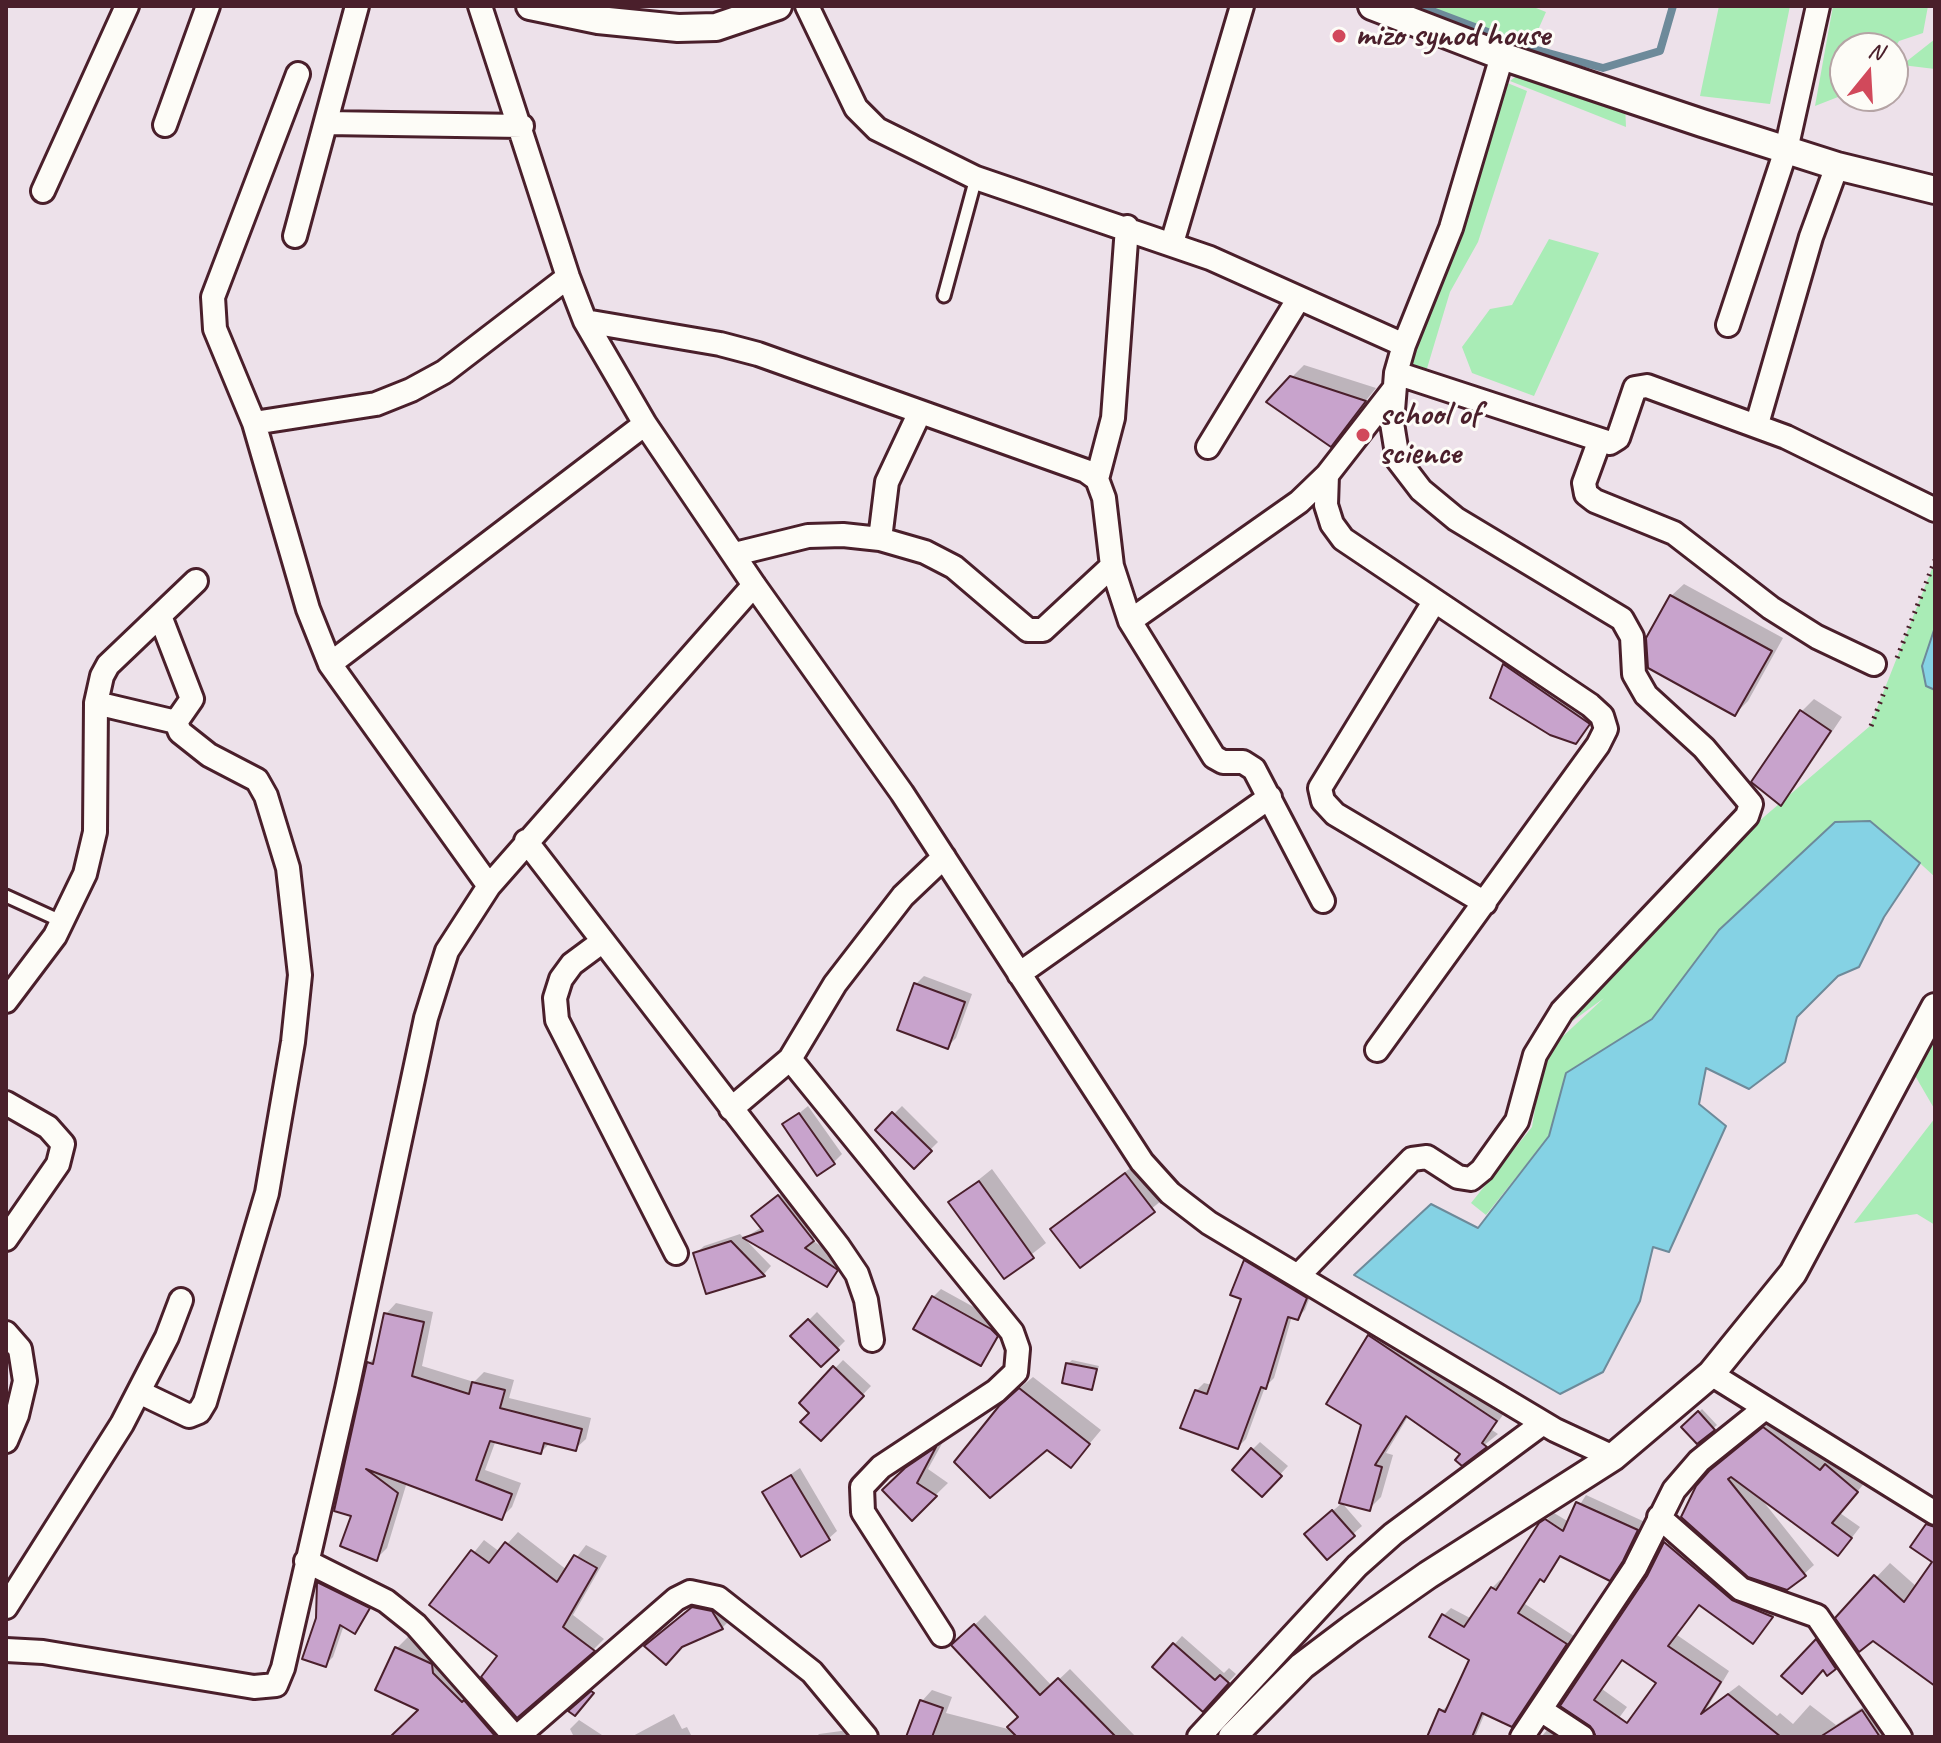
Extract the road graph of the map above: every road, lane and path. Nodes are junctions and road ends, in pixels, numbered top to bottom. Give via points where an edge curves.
1 (127, 6) edge
2 (208, 6) edge
3 (357, 6) edge
4 (480, 6) edge
5 (530, 6) edge
6 (778, 6) edge
7 (807, 6) edge
8 (1242, 6) edge
9 (1372, 6) edge
10 (1818, 6) edge
11 (1502, 56) junction
12 (298, 74) dead end
13 (326, 123) junction
14 (165, 125) dead end
15 (522, 126) junction
16 (1786, 150) junction
17 (1837, 166) junction
18 (976, 178) junction
19 (1935, 190) edge
20 (43, 191) dead end
21 (1127, 227) junction
22 (295, 236) dead end
23 (1172, 243) junction
24 (568, 277) junction
25 (944, 296) dead end
26 (1299, 298) junction
27 (585, 321) junction
28 (1728, 325) dead end
29 (1404, 345) junction
30 (1395, 381) junction
31 (920, 412) junction
32 (254, 423) junction
33 (645, 424) junction
34 (1757, 424) junction
35 (1599, 442) junction
36 (1208, 447) dead end
37 (1327, 475) junction
38 (1097, 479) junction
39 (1935, 510) edge
40 (880, 539) junction
41 (735, 554) junction
42 (1935, 560) edge
43 (1112, 566) junction
44 (196, 581) dead end
45 (754, 585) junction
46 (1434, 602) junction
47 (160, 616) junction
48 (1130, 621) junction
49 (330, 664) junction
50 (1874, 664) dead end
51 (96, 703) junction
52 (176, 722) junction
53 (1871, 726) dead end
54 (1270, 797) junction
55 (526, 841) junction
56 (944, 857) junction
57 (489, 886) junction
58 (6, 896) edge
59 (1323, 901) dead end
60 (1485, 903) junction
61 (63, 922) junction
62 (603, 941) junction
63 (1019, 974) junction
64 (6, 1001) edge
65 (1935, 1007) edge
66 (1377, 1050) dead end
67 (790, 1059) junction
68 (6, 1103) edge
69 (731, 1109) junction
70 (6, 1239) edge
71 (676, 1253) dead end
72 (1298, 1276) junction
73 (181, 1300) dead end
74 (6, 1333) edge
75 (872, 1340) dead end
76 (1711, 1374) junction
77 (139, 1392) junction
78 (1765, 1408) junction
79 (1543, 1423) junction
80 (6, 1441) edge
81 (1613, 1457) junction
82 (1935, 1513) edge
83 (1659, 1517) junction
84 (306, 1561) junction
85 (6, 1607) edge
86 (942, 1635) dead end
87 (6, 1650) edge
88 (1541, 1710) junction
89 (516, 1737) edge
90 (866, 1737) edge
91 (1199, 1737) edge
92 (1232, 1737) edge
93 (1522, 1737) edge
94 (1582, 1737) edge
95 (1900, 1737) edge

1 - 20 street
2 - 14 street
3 - 13 street
4 - 15 street
5 - 6 street via 678,28 716,27
7 - 18 street via 856,108 877,129
8 - 23 street
9 - 11 street
10 - 16 street
11 - 16 street
11 - 29 street via 1451,228
12 - 32 street via 213,297 215,329
13 - 15 street
13 - 22 street
15 - 24 street
16 - 17 street
16 - 28 street
17 - 19 street
17 - 34 street
18 - 21 street
18 - 25 lane
21 - 23 street
21 - 38 street via 1113,418
23 - 26 street
24 - 27 street
24 - 32 street via 444,372 411,390 376,404
26 - 29 street
26 - 36 street
27 - 31 street via 720,344
27 - 33 street
29 - 30 street
30 - 35 street
30 - 37 street
30 - 72 street via 1392,423 1398,460 1408,475 1456,519 1622,619 1632,637 1634,674 1646,695 1704,748 1751,804 1747,816 1562,1011 1535,1055 1517,1121 1482,1170 1471,1179 1458,1177 1427,1157 1412,1159
31 - 38 street
31 - 40 street via 887,482
32 - 49 street via 308,609
33 - 41 street
33 - 49 street
34 - 35 street via 1647,386 1635,388 1618,438
34 - 39 street
35 - 50 street via 1584,483 1586,494 1674,533 1771,608
37 - 46 street via 1326,505 1343,539
37 - 48 street via 1251,538
38 - 43 street
40 - 41 street via 808,536
40 - 43 street via 954,567 1028,630 1043,630
41 - 45 street
42 - 53 path
43 - 48 street
44 - 47 street
45 - 55 street
45 - 56 street
46 - 60 street via 1320,788 1335,814
46 - 60 street via 1590,705 1606,729
47 - 51 street via 108,665
47 - 52 street via 192,699
48 - 54 street via 1214,757 1254,769
49 - 57 street
51 - 52 street
51 - 61 street via 95,832 85,874
52 - 77 street via 180,732 209,755 257,780 266,796 288,868 300,975 267,1193 205,1402 189,1416
54 - 59 street
54 - 63 street
55 - 57 street
55 - 62 street
56 - 63 street
56 - 67 street via 903,896 835,984
57 - 84 street via 447,951 426,1018
58 - 61 lane
60 - 66 street
61 - 64 street
62 - 69 street
62 - 71 street via 561,979 555,998 557,1020
63 - 72 street via 1142,1162 1170,1193
65 - 76 street via 1793,1273
67 - 69 street
67 - 86 street via 1012,1332 1018,1349 1016,1372 996,1391 881,1467 862,1487 863,1512
68 - 70 street via 48,1127 63,1144 58,1164
69 - 75 street via 857,1274
72 - 79 street
73 - 77 street
74 - 80 street via 20,1349 25,1381
76 - 78 street
76 - 81 street
77 - 85 street
78 - 82 street
78 - 83 street via 1699,1461
79 - 81 street
79 - 91 street via 1369,1555
81 - 92 street via 1351,1629 1302,1666
83 - 88 street via 1635,1568
83 - 95 street via 1741,1589 1817,1616
84 - 87 street via 276,1685 254,1687
84 - 89 street via 386,1601 416,1625
88 - 93 street
88 - 94 street
89 - 90 street via 690,1592 718,1598 812,1672

